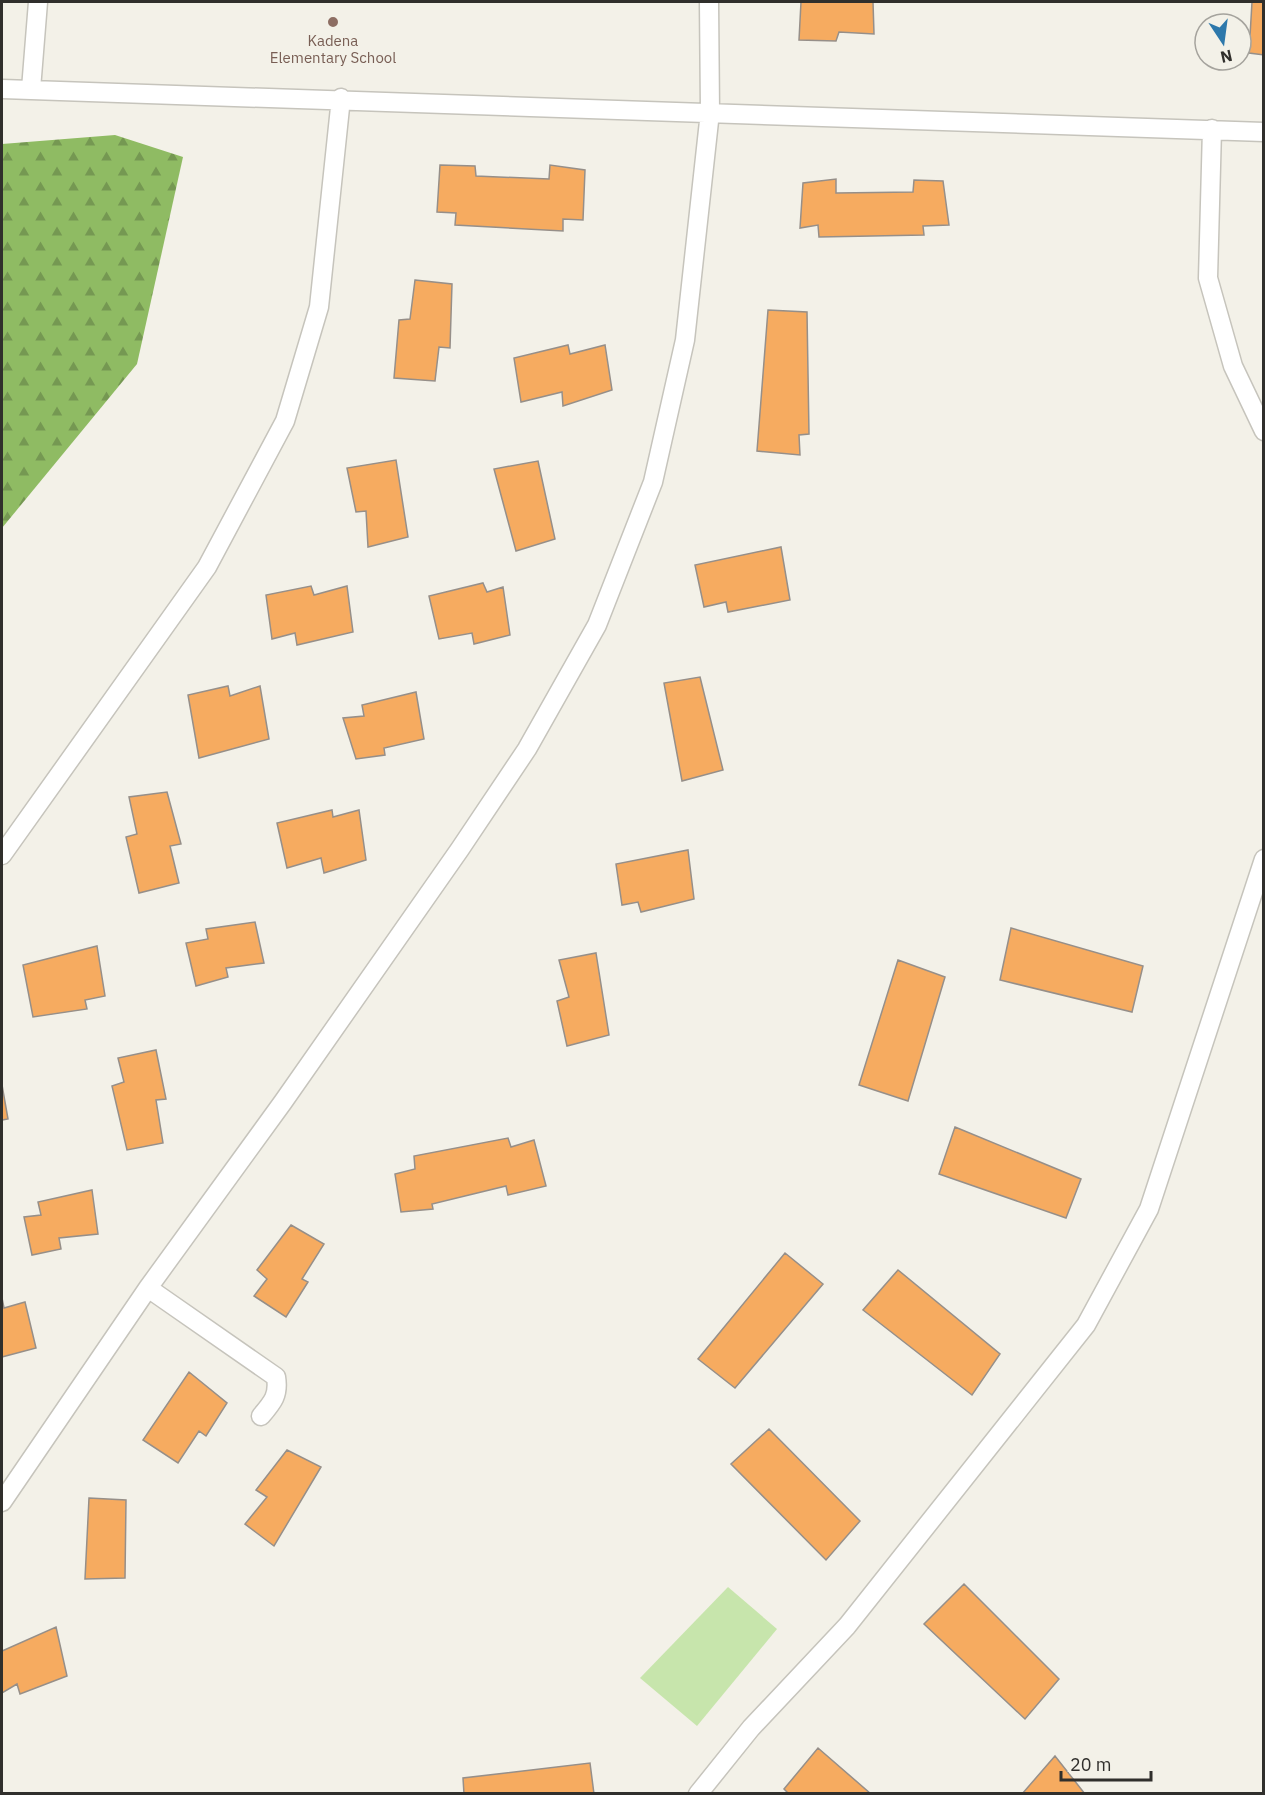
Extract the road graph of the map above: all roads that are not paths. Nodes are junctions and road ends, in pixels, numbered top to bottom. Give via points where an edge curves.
1 (38, 2) edge
2 (709, 2) edge
3 (2, 88) edge
4 (31, 89) junction
5 (341, 99) junction
6 (710, 112) junction
7 (1212, 129) junction
8 (1263, 132) edge
9 (1263, 431) edge
10 (2, 855) edge
11 (1263, 859) edge
12 (148, 1288) junction
13 (261, 1416) dead end
14 (2, 1502) edge
15 (698, 1794) edge

1 - 4 lane
2 - 6 lane
3 - 4 lane
4 - 5 lane
5 - 6 lane
5 - 10 lane via 319,307 285,421 207,567
6 - 7 lane
6 - 12 lane via 685,340 653,482 597,625 527,749 460,849
7 - 8 lane
7 - 9 lane via 1208,278 1233,366
11 - 15 lane via 1149,1209 1086,1325 847,1626 751,1728
12 - 13 lane via 276,1377 275,1401
12 - 14 lane

